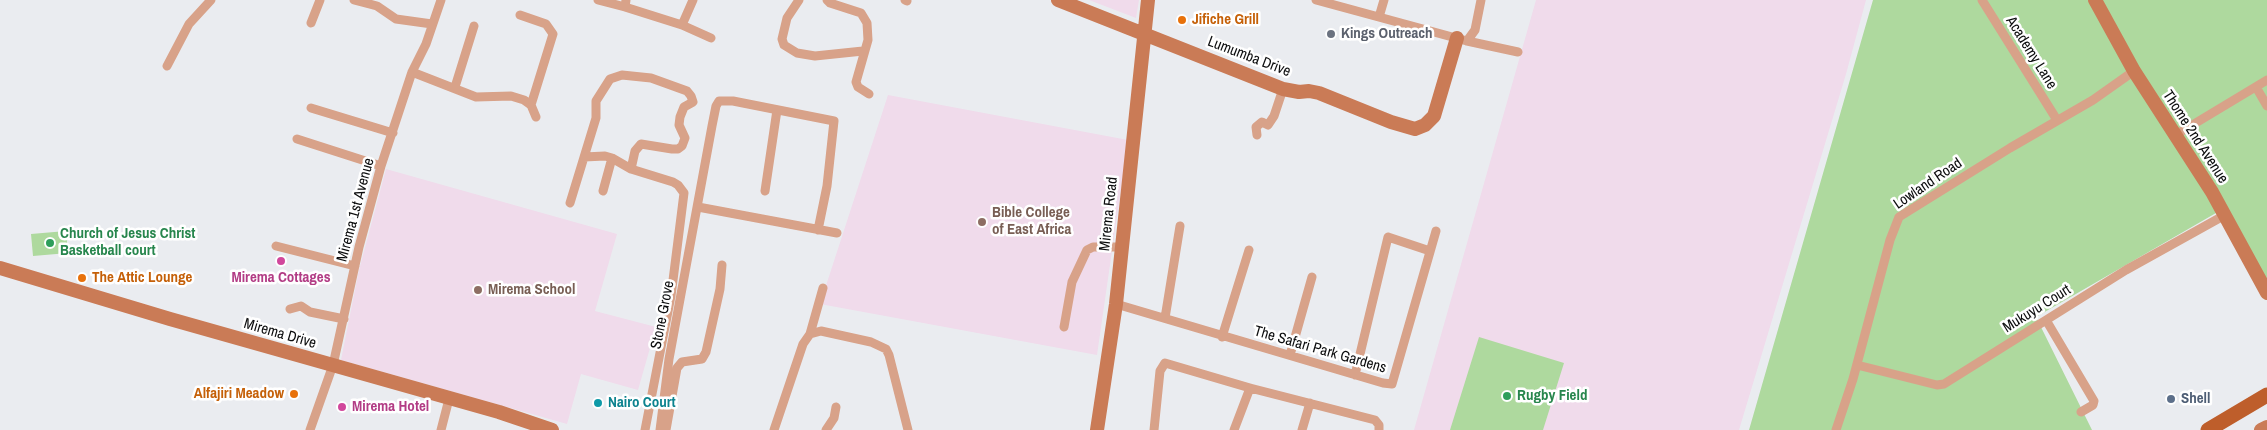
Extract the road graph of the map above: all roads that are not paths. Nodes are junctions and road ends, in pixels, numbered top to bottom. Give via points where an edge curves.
1 (211, 0) edge
2 (320, 0) edge
3 (354, 0) edge
4 (441, 0) edge
5 (598, 0) edge
6 (694, 0) edge
7 (799, 0) edge
8 (825, 0) edge
9 (1058, 0) edge
10 (1148, 0) edge
11 (1316, 0) edge
12 (1384, 0) edge
13 (1482, 0) edge
14 (1982, 0) edge
15 (2095, 0) edge
16 (625, 4) edge
17 (520, 15) dead end
18 (1379, 17) junction
19 (311, 23) dead end
20 (432, 24) junction
21 (682, 25) junction
22 (474, 26) dead end
23 (1144, 34) junction
24 (711, 38) dead end
25 (1462, 39) junction
26 (863, 51) junction
27 (1518, 52) dead end
28 (167, 66) dead end
29 (2134, 71) junction
30 (412, 72) junction
31 (2267, 80) edge
32 (455, 87) junction
33 (1283, 88) junction
34 (2256, 88) junction
35 (869, 94) dead end
36 (531, 105) junction
37 (2267, 106) edge
38 (311, 108) dead end
39 (777, 110) junction
40 (536, 117) dead end
41 (2056, 120) junction
42 (393, 133) junction
43 (1257, 135) dead end
44 (2174, 136) junction
45 (297, 139) dead end
46 (584, 157) junction
47 (612, 158) junction
48 (381, 166) junction
49 (631, 169) junction
50 (603, 191) dead end
51 (765, 191) dead end
52 (570, 203) dead end
53 (698, 206) junction
54 (2225, 215) junction
55 (1180, 226) dead end
56 (818, 230) junction
57 (1436, 230) dead end
58 (837, 233) dead end
59 (276, 246) dead end
60 (1122, 247) junction
61 (1249, 250) dead end
62 (1430, 251) junction
63 (722, 265) dead end
64 (355, 266) junction
65 (0, 268) edge
66 (1312, 277) dead end
67 (822, 288) dead end
68 (2267, 293) edge
69 (1116, 304) junction
70 (290, 309) dead end
71 (1165, 318) junction
72 (344, 319) junction
73 (2046, 320) junction
74 (1064, 327) dead end
75 (810, 334) junction
76 (1222, 337) junction
77 (1290, 355) junction
78 (333, 365) junction
79 (1857, 365) junction
80 (1355, 375) junction
81 (1250, 388) junction
82 (2267, 395) edge
83 (449, 399) junction
84 (1310, 402) junction
85 (836, 407) dead end
86 (2082, 412) dead end
87 (2267, 427) edge
88 (535, 428) edge
89 (310, 430) edge
90 (441, 430) edge
91 (552, 430) edge
92 (645, 430) edge
93 (660, 430) edge
94 (666, 430) edge
95 (774, 430) edge
96 (826, 430) edge
97 (908, 430) edge
98 (1097, 430) edge
99 (1154, 430) edge
100 (1234, 430) edge
101 (1302, 430) edge
102 (1379, 430) edge
103 (1836, 430) edge
104 (2208, 430) edge
105 (2261, 430) edge

1 - 28 street via 189,24
2 - 19 street
3 - 20 street via 377,6 396,19
4 - 20 street, Mirema 1st Avenue
5 - 16 street
6 - 21 street
7 - 26 street via 787,18 782,39 784,45 806,55
8 - 26 street via 858,11 864,17 869,32
9 - 23 street, Lumumba Drive
10 - 23 street, Mirema Road
11 - 18 street
12 - 18 street
13 - 25 street via 1475,30
14 - 41 street, Academy Lane
15 - 29 street, Thome 2nd Avenue
16 - 21 street
17 - 36 street via 546,24 553,34
18 - 25 street
20 - 30 street, Mirema 1st Avenue
21 - 24 street
22 - 32 street
23 - 33 street, Lumumba Drive
23 - 60 street, Mirema Road
25 - 27 street
25 - 33 street, Lumumba Drive via 1434,116 1425,126 1415,129 1319,93
26 - 35 street via 856,82
29 - 41 street, Lowland Road via 2093,100
29 - 44 street, Thome 2nd Avenue
30 - 32 street
30 - 42 street, Mirema 1st Avenue
31 - 34 street
32 - 36 street via 476,97 512,96
33 - 43 street via 1274,116 1268,125 1262,122 1256,128
34 - 37 street
34 - 44 street
36 - 40 street
38 - 42 street
39 - 51 street
39 - 53 street, Stone Grove via 733,101 717,103
39 - 56 street, Stone Grove via 834,122
41 - 79 street, Lowland Road via 1899,217
42 - 48 street, Mirema 1st Avenue
44 - 54 street, Thome 2nd Avenue
45 - 48 street
46 - 47 street
46 - 49 street via 596,118 596,101 610,79 622,75 651,78 687,90 693,102 684,107 680,117 679,125 685,138 682,146 672,149 641,144 635,151
46 - 52 street
47 - 49 street
47 - 50 street
48 - 64 street, Mirema 1st Avenue
49 - 92 street via 678,184 684,198 670,305
53 - 56 street
53 - 93 street, Stone Grove via 668,359
54 - 68 street, Thome 2nd Avenue
54 - 73 street, Mukuyu Court via 2126,270
55 - 71 street
56 - 58 street
57 - 62 street, The Safari Park Gardens
59 - 64 street
60 - 69 street, Mirema Road
60 - 74 street via 1093,246 1087,250 1072,282
61 - 76 street
62 - 80 street, The Safari Park Gardens via 1392,384
62 - 80 street via 1388,237
63 - 94 street via 706,352 702,359 682,362 677,368
64 - 72 street, Mirema 1st Avenue
65 - 78 street, Mirema Drive
66 - 77 street
67 - 75 street
69 - 71 street, The Safari Park Gardens
69 - 98 street, Mirema Road
70 - 72 street via 301,306 310,312
71 - 76 street, The Safari Park Gardens
72 - 78 street, Mirema 1st Avenue
73 - 79 street, Mukuyu Court via 1940,386
73 - 86 street via 2094,401
75 - 95 street via 798,355
75 - 97 street via 821,331 881,345 886,349
76 - 77 street, The Safari Park Gardens
77 - 80 street, The Safari Park Gardens
78 - 83 street, Mirema Drive
78 - 89 street, Mirema 1st Avenue
79 - 103 street, Lowland Road
81 - 84 street
81 - 99 street via 1165,363 1160,371
81 - 100 street
82 - 104 main road
83 - 88 street, Mirema Drive via 499,412
83 - 90 street
84 - 101 street
84 - 102 street via 1375,420
85 - 96 street via 834,418
87 - 105 street
88 - 91 street, Mirema Drive

